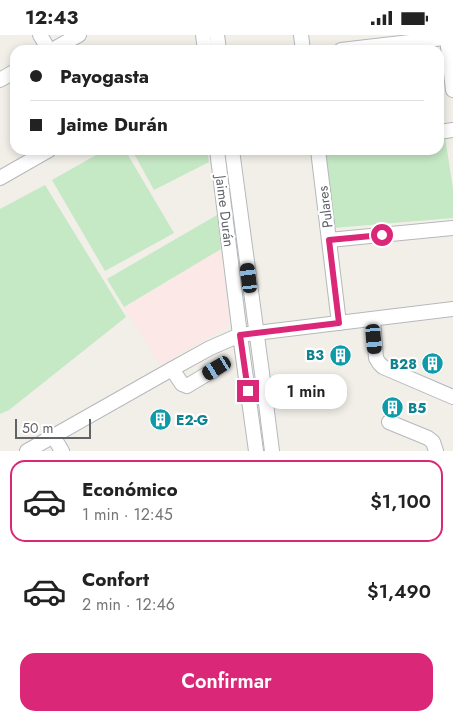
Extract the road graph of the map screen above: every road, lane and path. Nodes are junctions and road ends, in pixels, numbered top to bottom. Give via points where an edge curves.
1 (79, 35) edge
2 (450, 38) edge
3 (390, 40) edge
4 (60, 45) edge
5 (366, 45) edge
6 (453, 89) edge
7 (40, 155) edge
8 (218, 155) edge
9 (233, 155) edge
10 (319, 155) edge
11 (0, 178) edge
12 (453, 228) edge
13 (329, 240) junction
14 (453, 309) edge
15 (373, 319) junction
16 (339, 323) junction
17 (256, 333) junction
18 (240, 335) junction
19 (217, 368) dead end
20 (172, 369) junction
21 (308, 385) dead end
22 (264, 388) junction
23 (453, 397) edge
24 (389, 422) dead end
25 (53, 436) junction
26 (27, 451) edge
27 (62, 451) edge
28 (256, 451) edge
29 (272, 451) edge
30 (436, 451) edge

1 - 4 street
2 - 3 street
2 - 6 street
3 - 5 street
7 - 11 street
8 - 18 street, Jaime Durán
9 - 17 street
10 - 13 street, Pulares
12 - 13 street
13 - 16 street, Pulares
14 - 15 street
15 - 16 street
15 - 23 street via 376,358 383,367
16 - 17 street
17 - 18 street
17 - 22 street
18 - 20 street
18 - 28 street, Jaime Durán
19 - 20 street via 187,386
20 - 25 street
21 - 22 street
22 - 29 street
24 - 30 street via 428,438
25 - 26 street
25 - 27 street

